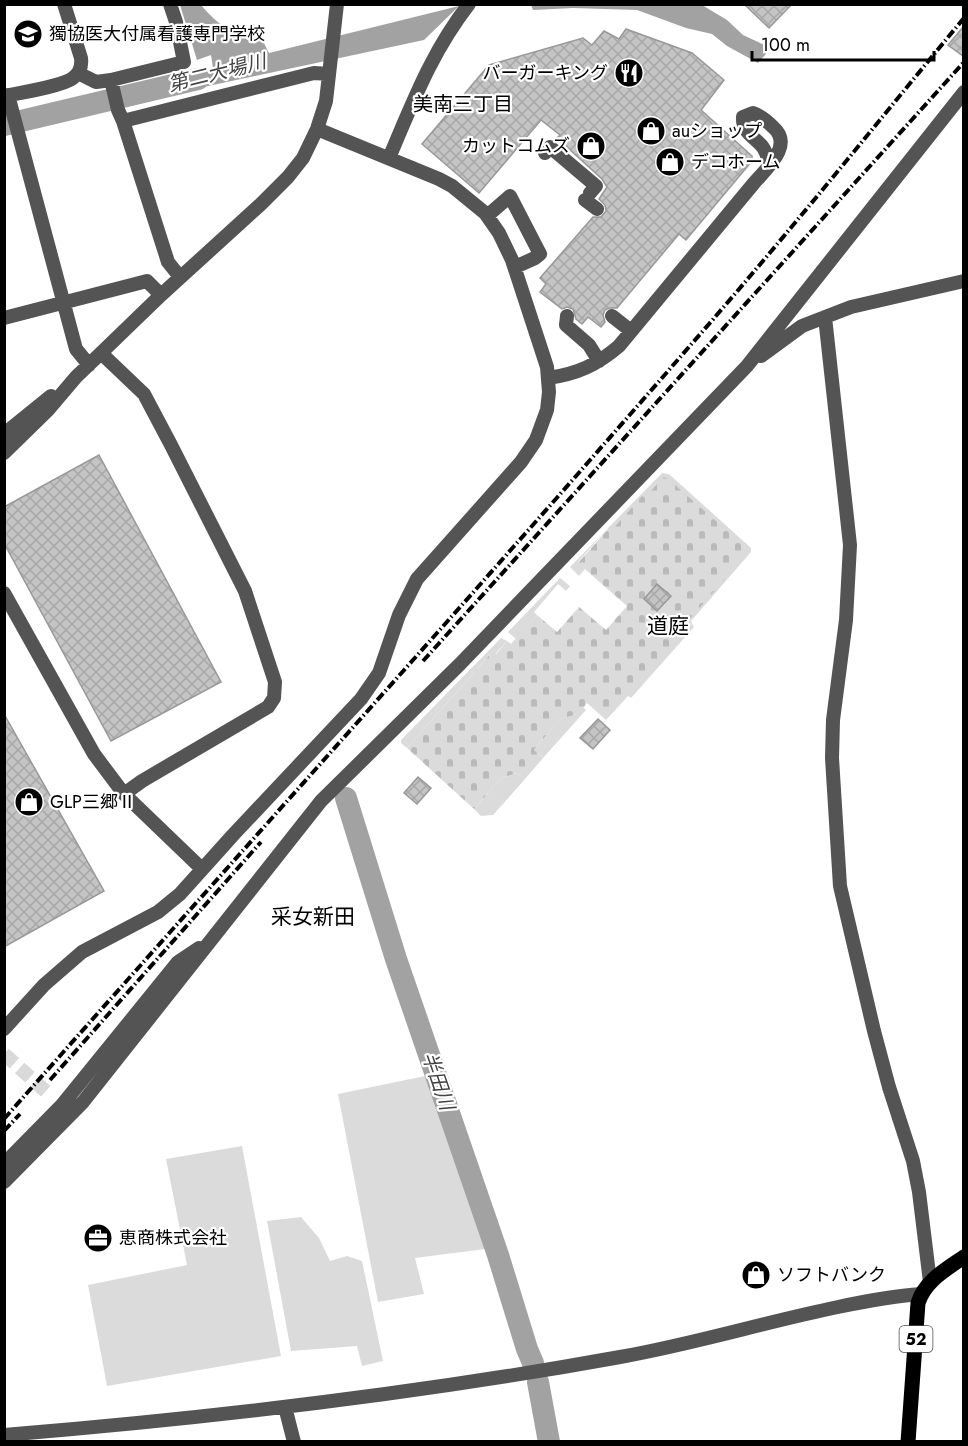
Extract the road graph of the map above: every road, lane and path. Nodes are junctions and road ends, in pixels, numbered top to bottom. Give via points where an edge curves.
1 (64, 4) edge
2 (170, 4) edge
3 (337, 4) edge
4 (469, 4) edge
5 (330, 70) junction
6 (78, 73) junction
7 (112, 86) junction
8 (963, 92) edge
9 (6, 96) edge
10 (121, 116) junction
11 (317, 129) junction
12 (545, 153) dead end
13 (389, 158) junction
14 (770, 164) dead end
15 (597, 209) dead end
16 (487, 216) junction
17 (515, 267) junction
18 (180, 278) junction
19 (963, 281) edge
20 (161, 295) junction
21 (63, 302) junction
22 (567, 316) dead end
23 (612, 316) dead end
24 (825, 317) junction
25 (4, 318) edge
26 (631, 331) junction
27 (100, 353) junction
28 (599, 362) junction
29 (89, 365) junction
30 (747, 366) junction
31 (76, 377) junction
32 (548, 378) junction
33 (4, 434) edge
34 (4, 453) edge
35 (4, 593) edge
36 (124, 794) junction
37 (202, 869) junction
38 (211, 940) junction
39 (4, 1029) edge
40 (4, 1164) edge
41 (4, 1182) edge
42 (963, 1257) edge
43 (926, 1288) junction
44 (285, 1407) junction
45 (4, 1435) edge
46 (294, 1442) edge
47 (908, 1442) edge

1 - 6 street via 81,58
2 - 7 street via 184,62
3 - 5 street
4 - 13 street via 426,70
5 - 10 street
5 - 11 street
6 - 7 street
6 - 9 street via 70,81
7 - 10 street
8 - 30 street
9 - 21 street
10 - 18 street via 168,262
11 - 13 street
11 - 18 street via 288,177
12 - 15 street via 550,147 596,186 587,196
13 - 16 street via 452,186
14 - 26 street
16 - 17 street
16 - 17 street via 510,196 527,220 540,254
17 - 32 street
18 - 20 street
19 - 24 street via 851,307
20 - 21 street via 147,281
20 - 27 street
21 - 25 street
21 - 29 street via 76,349
22 - 28 street via 566,324 589,345
23 - 26 street
24 - 30 street via 802,326
24 - 43 street via 850,545 832,748 840,886 877,1042 913,1161
26 - 28 street
27 - 29 street
27 - 36 street via 144,394 245,591 275,682 274,698 268,707
28 - 32 street
29 - 31 street
30 - 38 street via 460,664 321,801
31 - 33 street
31 - 34 street
32 - 37 street via 547,410 529,453 417,579 373,683
35 - 36 street via 94,754
36 - 37 street
37 - 39 street via 158,912 104,939 62,968
38 - 40 street via 178,962
38 - 41 street via 83,1102
42 - 43 main road
43 - 44 street via 610,1359 516,1376
43 - 47 main road, 52 via 918,1304
44 - 45 street
44 - 46 street

